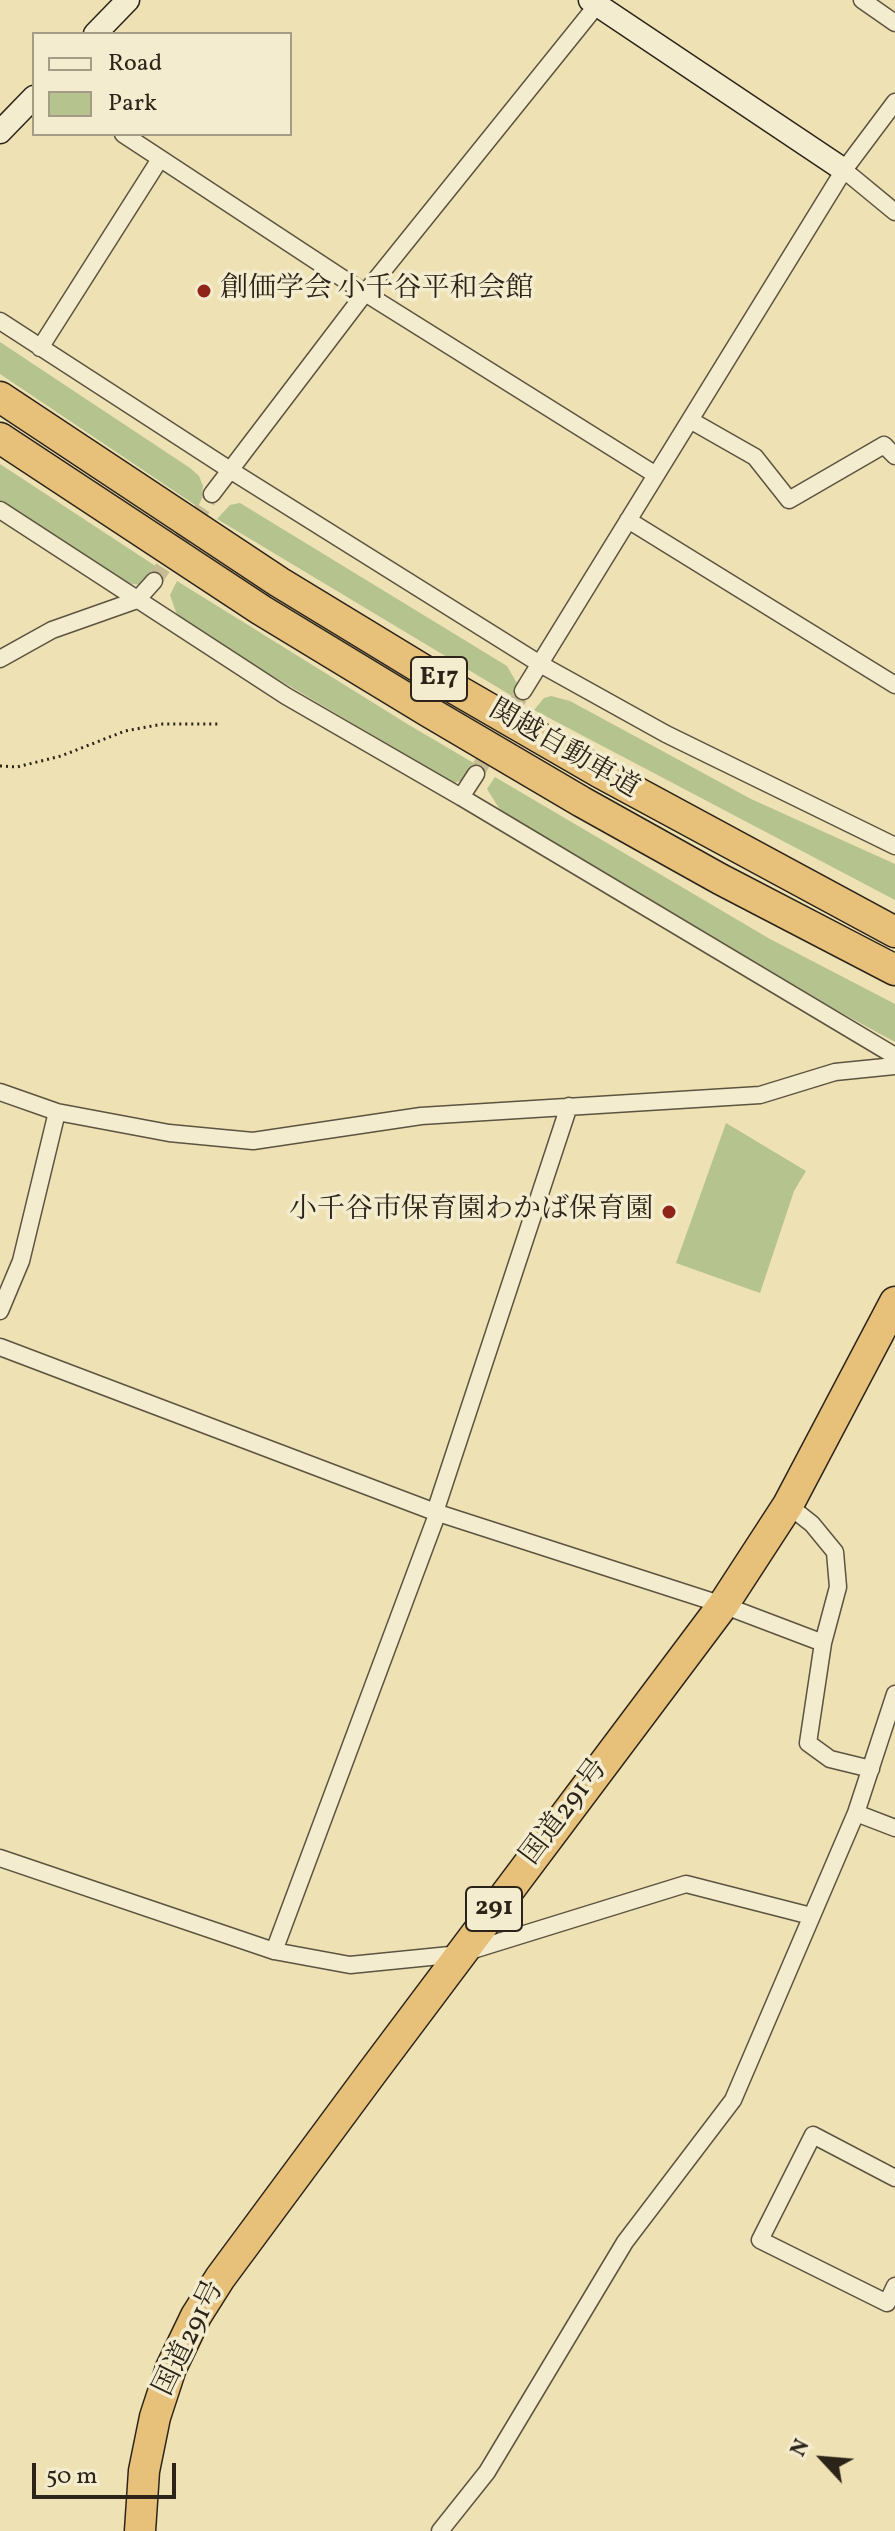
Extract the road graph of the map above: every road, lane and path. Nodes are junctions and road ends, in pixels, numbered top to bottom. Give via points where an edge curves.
1 (128, 0) edge
2 (862, 0) edge
3 (596, 1) edge
4 (895, 23) edge
5 (97, 32) edge
6 (32, 99) edge
7 (895, 102) edge
8 (0, 132) edge
9 (126, 136) edge
10 (160, 159) junction
11 (844, 170) junction
12 (895, 212) edge
13 (365, 293) junction
14 (0, 321) edge
15 (40, 348) junction
16 (0, 397) edge
17 (690, 420) junction
18 (0, 438) edge
19 (895, 456) edge
20 (230, 470) junction
21 (656, 475) junction
22 (212, 494) tunnel mouth
23 (0, 510) edge
24 (628, 520) junction
25 (154, 581) tunnel mouth
26 (137, 600) junction
27 (0, 659) edge
28 (540, 664) junction
29 (895, 685) edge
30 (523, 691) tunnel mouth
31 (221, 724) dead end
32 (0, 766) edge
33 (476, 774) tunnel mouth
34 (461, 797) junction
35 (895, 846) edge
36 (738, 849) junction
37 (720, 879) junction
38 (895, 923) edge
39 (895, 932) edge
40 (895, 970) edge
41 (895, 979) edge
42 (895, 1056) edge
43 (895, 1066) edge
44 (0, 1092) edge
45 (569, 1106) junction
46 (57, 1112) junction
47 (895, 1302) edge
48 (0, 1311) edge
49 (886, 1340) edge
50 (0, 1347) edge
51 (788, 1505) junction
52 (436, 1512) junction
53 (723, 1605) junction
54 (823, 1643) junction
55 (895, 1694) edge
56 (871, 1769) junction
57 (856, 1813) junction
58 (895, 1828) edge
59 (0, 1858) edge
60 (811, 1916) junction
61 (274, 1951) junction
62 (460, 1954) junction
63 (895, 2178) edge
64 (895, 2286) edge
65 (140, 2531) edge
66 (440, 2531) edge

1 - 5 street
2 - 4 street
3 - 11 street
3 - 13 street
6 - 8 street
7 - 11 street
9 - 10 street
10 - 13 street
10 - 15 street
11 - 12 street
11 - 17 street
13 - 20 street
13 - 21 street
14 - 15 street
15 - 20 street
16 - 36 highway, 関越自動車道 / E17 via 279,582
17 - 19 street via 755,457 789,500 884,445
17 - 21 street
18 - 37 highway, 関越自動車道 / E17 via 261,610
20 - 22 street
20 - 28 street
21 - 24 street
23 - 26 street
24 - 28 street
24 - 29 street
25 - 26 street
26 - 27 street via 52,630
26 - 34 street via 286,696
28 - 30 street
28 - 35 street via 666,734
31 - 32 path via 150,726 61,756
33 - 34 street
34 - 42 street
36 - 38 highway
36 - 39 highway, 関越自動車道 / E17
37 - 40 highway, 関越自動車道 / E17
37 - 41 highway
43 - 45 street via 835,1072 760,1095
44 - 46 street
45 - 46 street via 421,1116 253,1141 169,1133
45 - 52 street
46 - 48 street via 21,1261
47 - 49 highway, 国道291号 / 291
49 - 51 highway, 国道291号 / 291
50 - 52 street
51 - 53 highway, 国道291号 / 291
51 - 54 street via 835,1552 838,1587
52 - 53 street
52 - 61 street
53 - 54 street
53 - 62 highway, 国道291号 / 291
54 - 56 street via 808,1743 830,1759
55 - 56 street
56 - 57 street
57 - 58 street
57 - 60 street
59 - 61 street
60 - 62 street via 686,1884
60 - 66 street via 733,2100 625,2242 487,2472
61 - 62 street via 350,1965
62 - 65 highway, 国道291号 / 291 via 196,2316 155,2417
63 - 64 street via 813,2135 760,2240 887,2303

